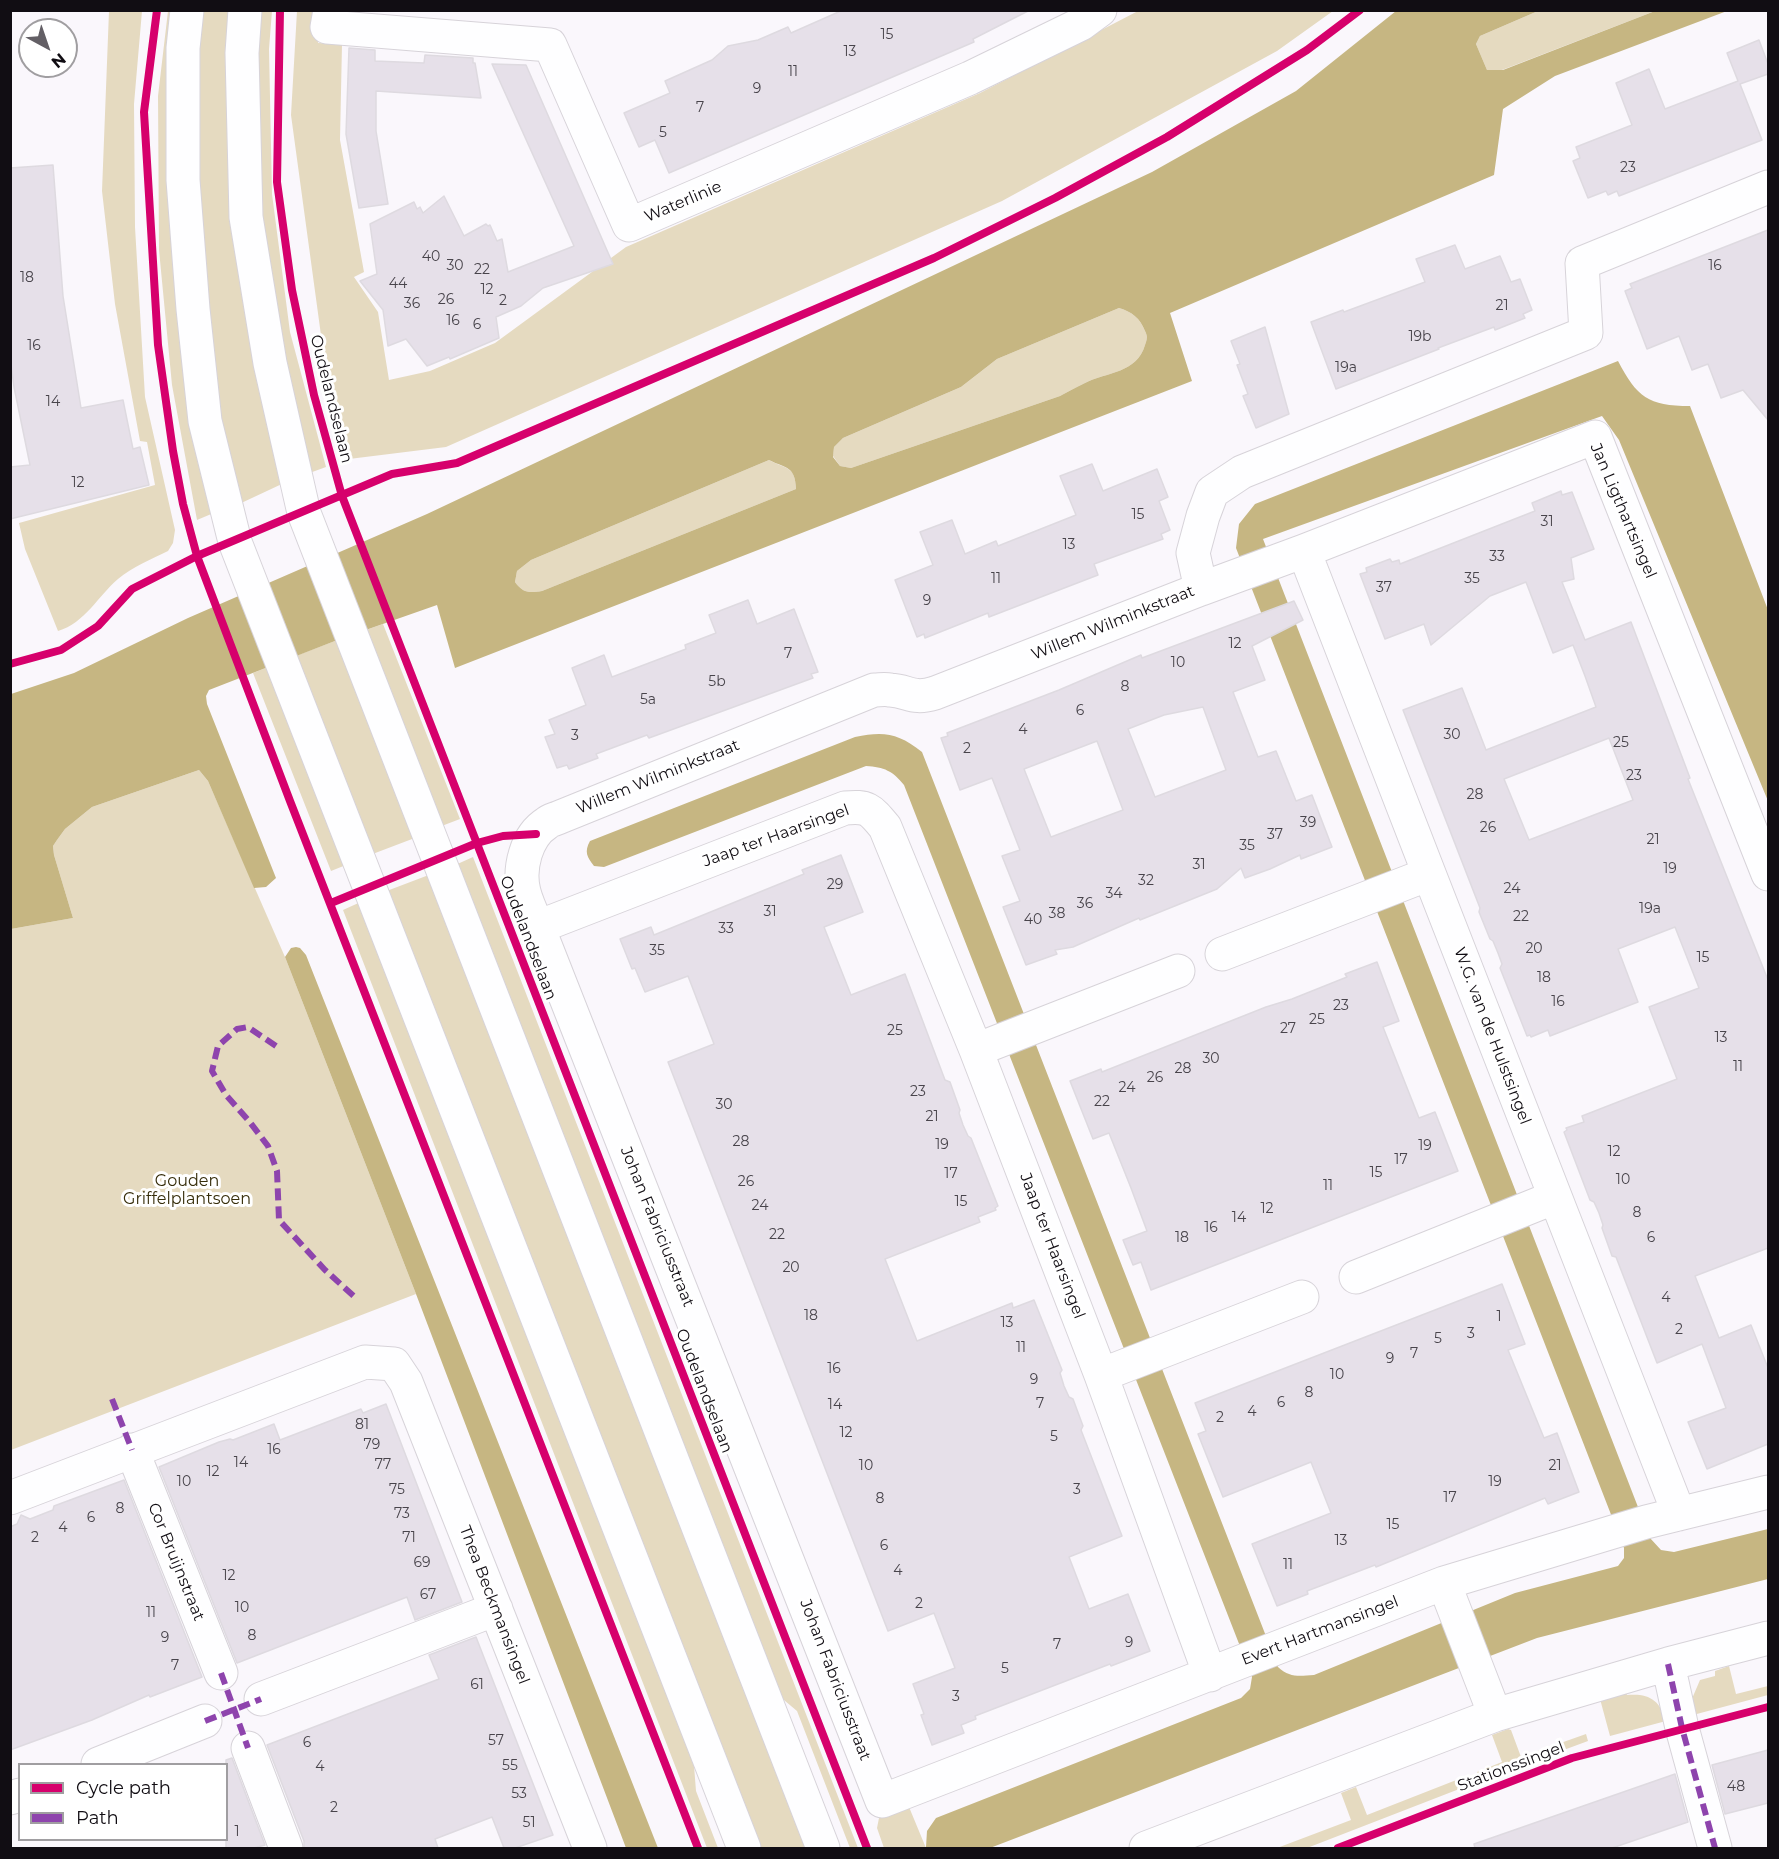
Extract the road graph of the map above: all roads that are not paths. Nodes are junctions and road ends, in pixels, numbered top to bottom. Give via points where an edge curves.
1 (187, 10) edge
2 (245, 10) edge
3 (330, 10) edge
4 (1100, 10) edge
5 (1768, 187) edge
6 (1274, 562) junction
7 (1201, 589) junction
8 (1430, 874) junction
9 (1768, 874) edge
10 (538, 927) junction
11 (1222, 954) dead end
12 (1178, 971) dead end
13 (989, 1045) junction
14 (1525, 1210) junction
15 (1356, 1277) dead end
16 (1302, 1297) dead end
17 (1129, 1364) junction
18 (132, 1450) junction
19 (1768, 1492) edge
20 (10, 1498) edge
21 (1679, 1514) junction
22 (1444, 1583) junction
23 (496, 1609) junction
24 (1768, 1638) edge
25 (1668, 1664) junction
26 (221, 1673) dead end
27 (1210, 1675) junction
28 (261, 1699) dead end
29 (1495, 1715) junction
30 (205, 1721) dead end
31 (248, 1748) dead end
32 (100, 1763) edge
33 (882, 1801) joint
34 (286, 1848) edge
35 (590, 1848) edge
36 (744, 1848) edge
37 (823, 1848) edge
38 (1146, 1848) edge
39 (1715, 1848) edge

1 - 36 street via 183,48 183,180 193,309 205,421 235,542
2 - 37 street via 242,53 246,217 270,363 304,513
3 - 4 street, Waterlinie via 327,27 550,45 629,225 970,78 1081,24
5 - 7 street, Willem Wilminkstraat via 1582,262 1586,333 1242,472 1212,492 1193,553
6 - 7 street, Jan Ligthartsingel
6 - 8 street, W.G. van de Hulstsingel
6 - 9 street, Jan Ligthartsingel via 1596,437
7 - 10 street, Willem Wilminkstraat via 935,693 910,696 874,690 546,823 526,853 522,869 524,891
8 - 11 street
8 - 14 street, W.G. van de Hulstsingel
10 - 13 street, Jaap ter Haarsingel via 845,808 862,806 885,827
10 - 33 street, Johan Fabriciusstraat
12 - 13 street
13 - 17 street, Jaap ter Haarsingel
14 - 15 street
14 - 21 street, W.G. van de Hulstsingel
16 - 17 street
17 - 27 street, Jaap ter Haarsingel
18 - 20 street
18 - 23 street, Thea Beckmansingel via 365,1362 394,1364 406,1382
18 - 26 street, Cor Bruijnstraat
19 - 21 street, Evert Hartmansingel
21 - 22 street, Evert Hartmansingel
22 - 27 street, Evert Hartmansingel
22 - 29 street
23 - 28 street
23 - 35 street, Thea Beckmansingel
24 - 25 street
25 - 29 street
25 - 39 street
27 - 33 street, Evert Hartmansingel
29 - 38 street
30 - 32 street
31 - 34 street

